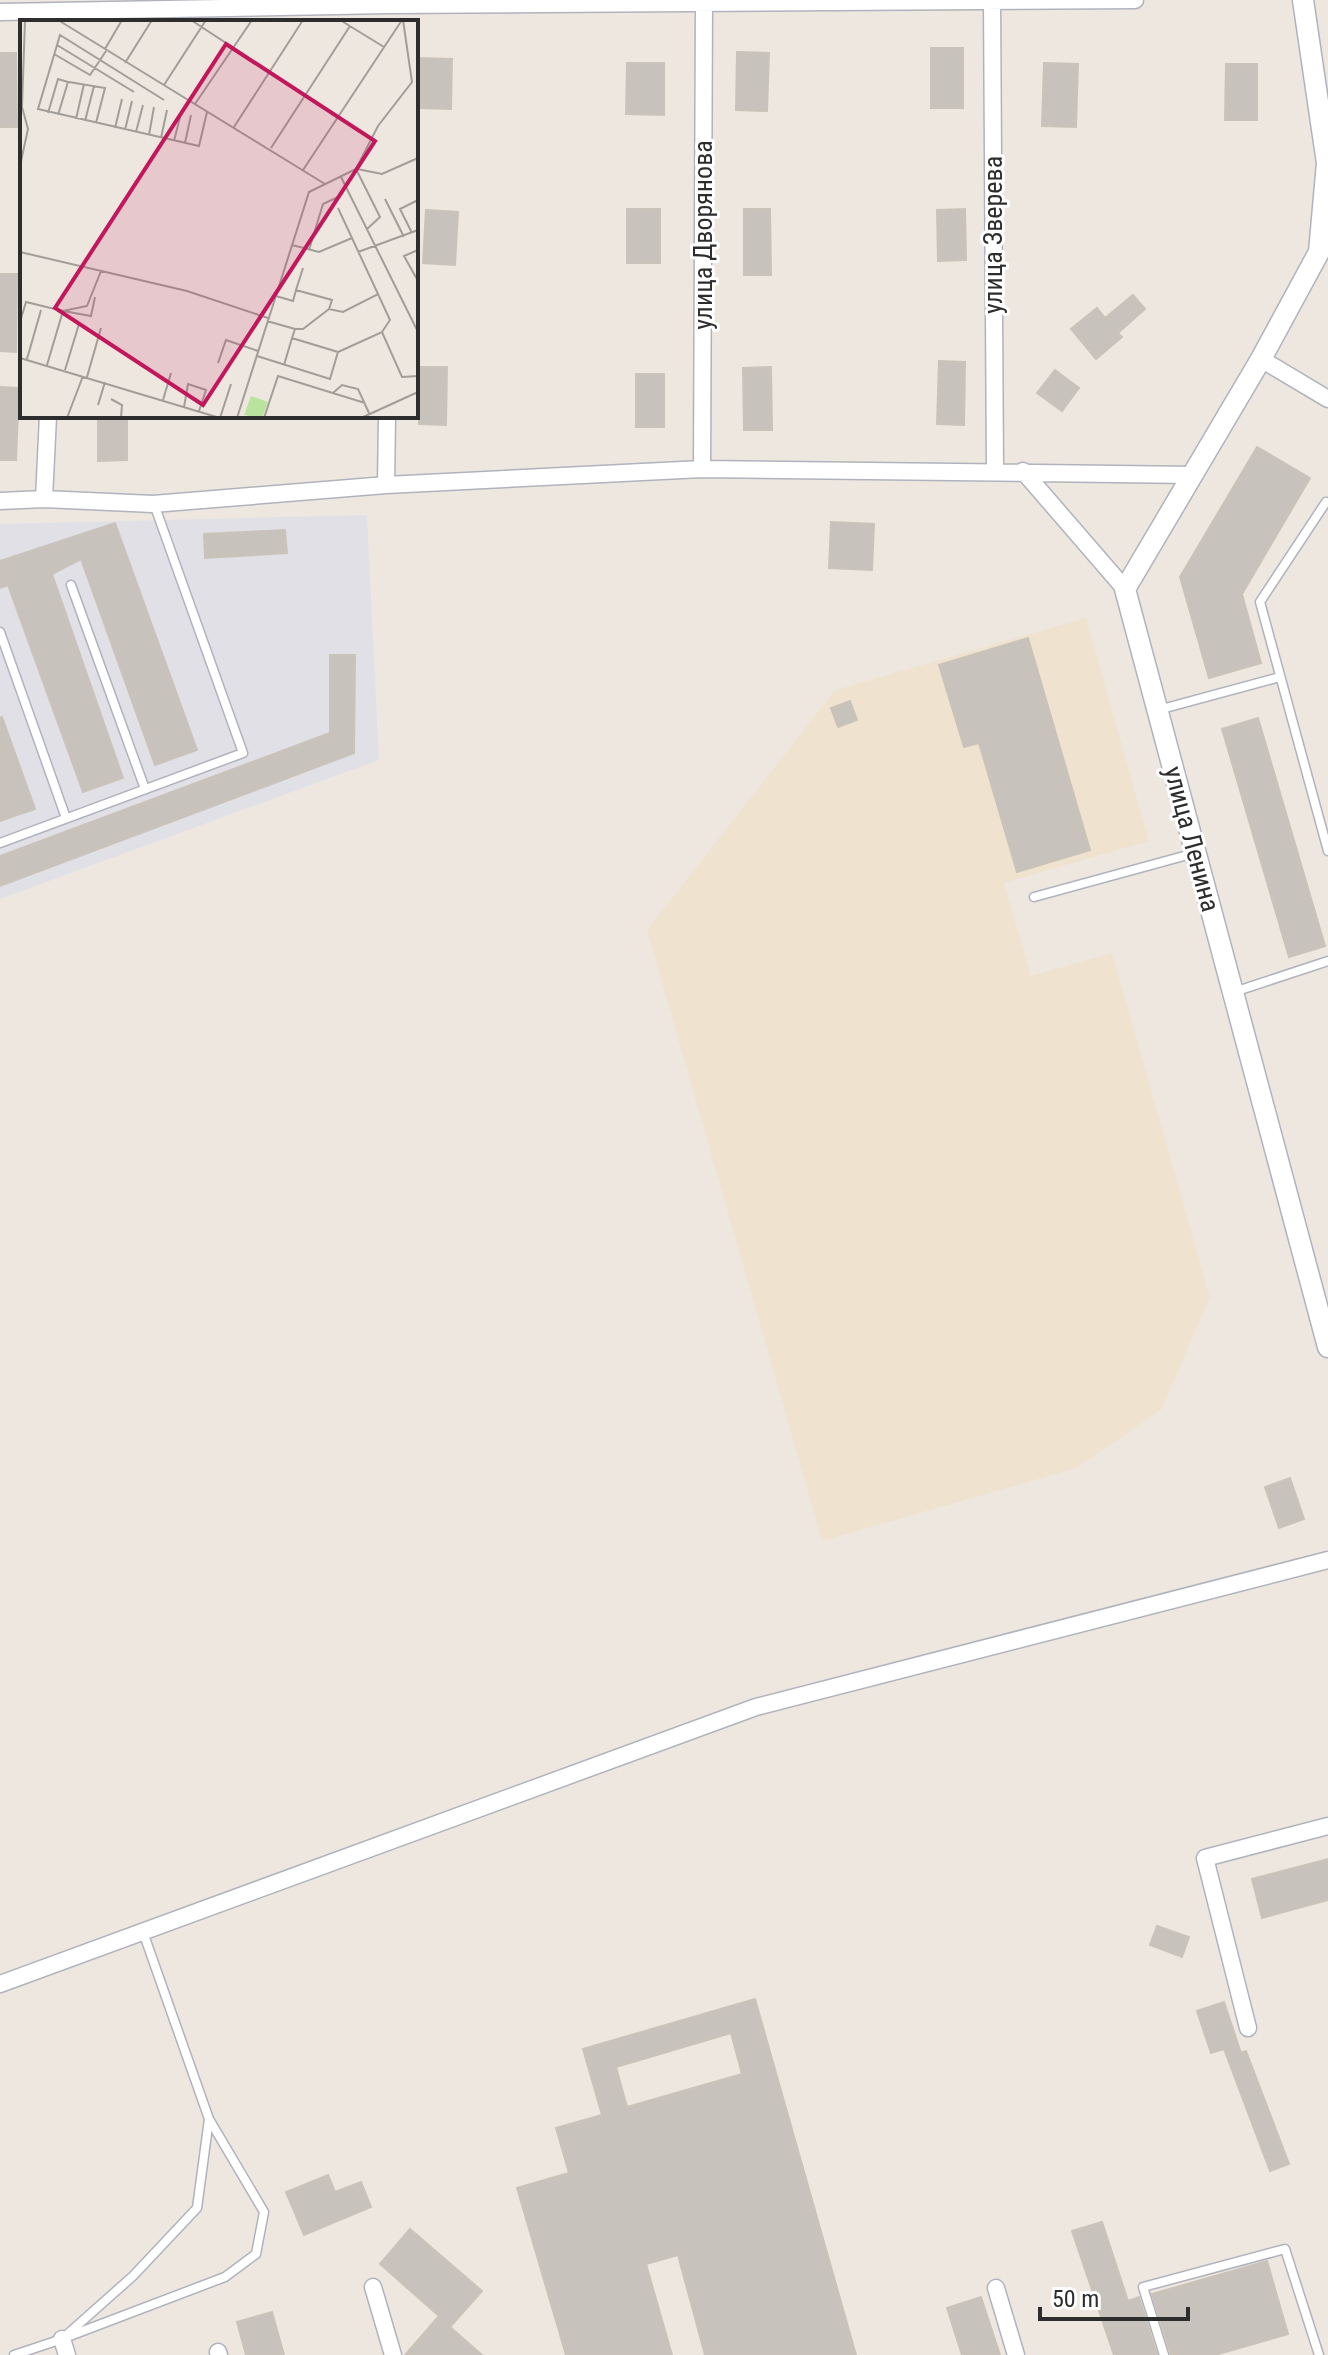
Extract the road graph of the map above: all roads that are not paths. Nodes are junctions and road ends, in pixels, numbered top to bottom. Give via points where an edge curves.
1 (1135, 0) edge
2 (1303, 0) edge
3 (704, 1) edge
4 (992, 1) edge
5 (389, 9) edge
6 (66, 11) edge
7 (0, 12) edge
8 (1325, 253) edge
9 (1261, 359) junction
10 (1328, 399) edge
11 (48, 418) edge
12 (387, 418) edge
13 (702, 469) junction
14 (995, 471) junction
15 (1023, 471) junction
16 (1194, 475) junction
17 (386, 485) junction
18 (44, 499) junction
19 (0, 501) edge
20 (1326, 502) dead end
21 (153, 504) junction
22 (71, 585) dead end
23 (1125, 589) junction
24 (0, 632) edge
25 (1280, 677) junction
26 (1158, 710) junction
27 (145, 789) junction
28 (66, 818) junction
29 (0, 843) edge
30 (1328, 851) edge
31 (1196, 853) junction
32 (1034, 897) dead end
33 (1328, 961) edge
34 (1233, 992) junction
35 (1328, 1347) edge
36 (1328, 1560) edge
37 (1328, 1826) edge
38 (143, 1932) junction
39 (0, 1984) edge
40 (1248, 2028) dead end
41 (209, 2119) junction
42 (373, 2287) dead end
43 (996, 2288) dead end
44 (65, 2347) edge
45 (14, 2355) edge
46 (393, 2355) edge
47 (1016, 2355) edge
48 (1164, 2355) edge
49 (1319, 2355) edge

1 - 4 street
2 - 8 street via 1327,163
3 - 4 street
3 - 5 street
3 - 13 street, улица Дворянова
4 - 14 street, улица Зверева
5 - 6 street
6 - 7 street
8 - 9 street
9 - 10 street
9 - 16 street
11 - 18 street
12 - 17 street
13 - 14 street
13 - 17 street
14 - 15 street
15 - 16 street
15 - 23 street
16 - 23 street
17 - 21 street
18 - 19 street
18 - 21 street
20 - 25 lane via 1260,602
21 - 27 lane via 243,753
22 - 27 lane
23 - 26 street, улица Ленина
24 - 28 lane
25 - 26 lane
25 - 30 lane
26 - 31 street, улица Ленина
27 - 28 lane
28 - 29 lane
31 - 32 lane
31 - 34 street, улица Ленина
33 - 34 lane
34 - 35 street, улица Ленина
36 - 38 street via 756,1707
37 - 40 street via 1205,1858
38 - 39 street
38 - 41 lane
41 - 44 lane via 197,2208
41 - 44 lane via 264,2212 256,2254 225,2277
42 - 46 street
43 - 47 street
44 - 45 lane
48 - 49 lane via 1143,2287 1285,2249

